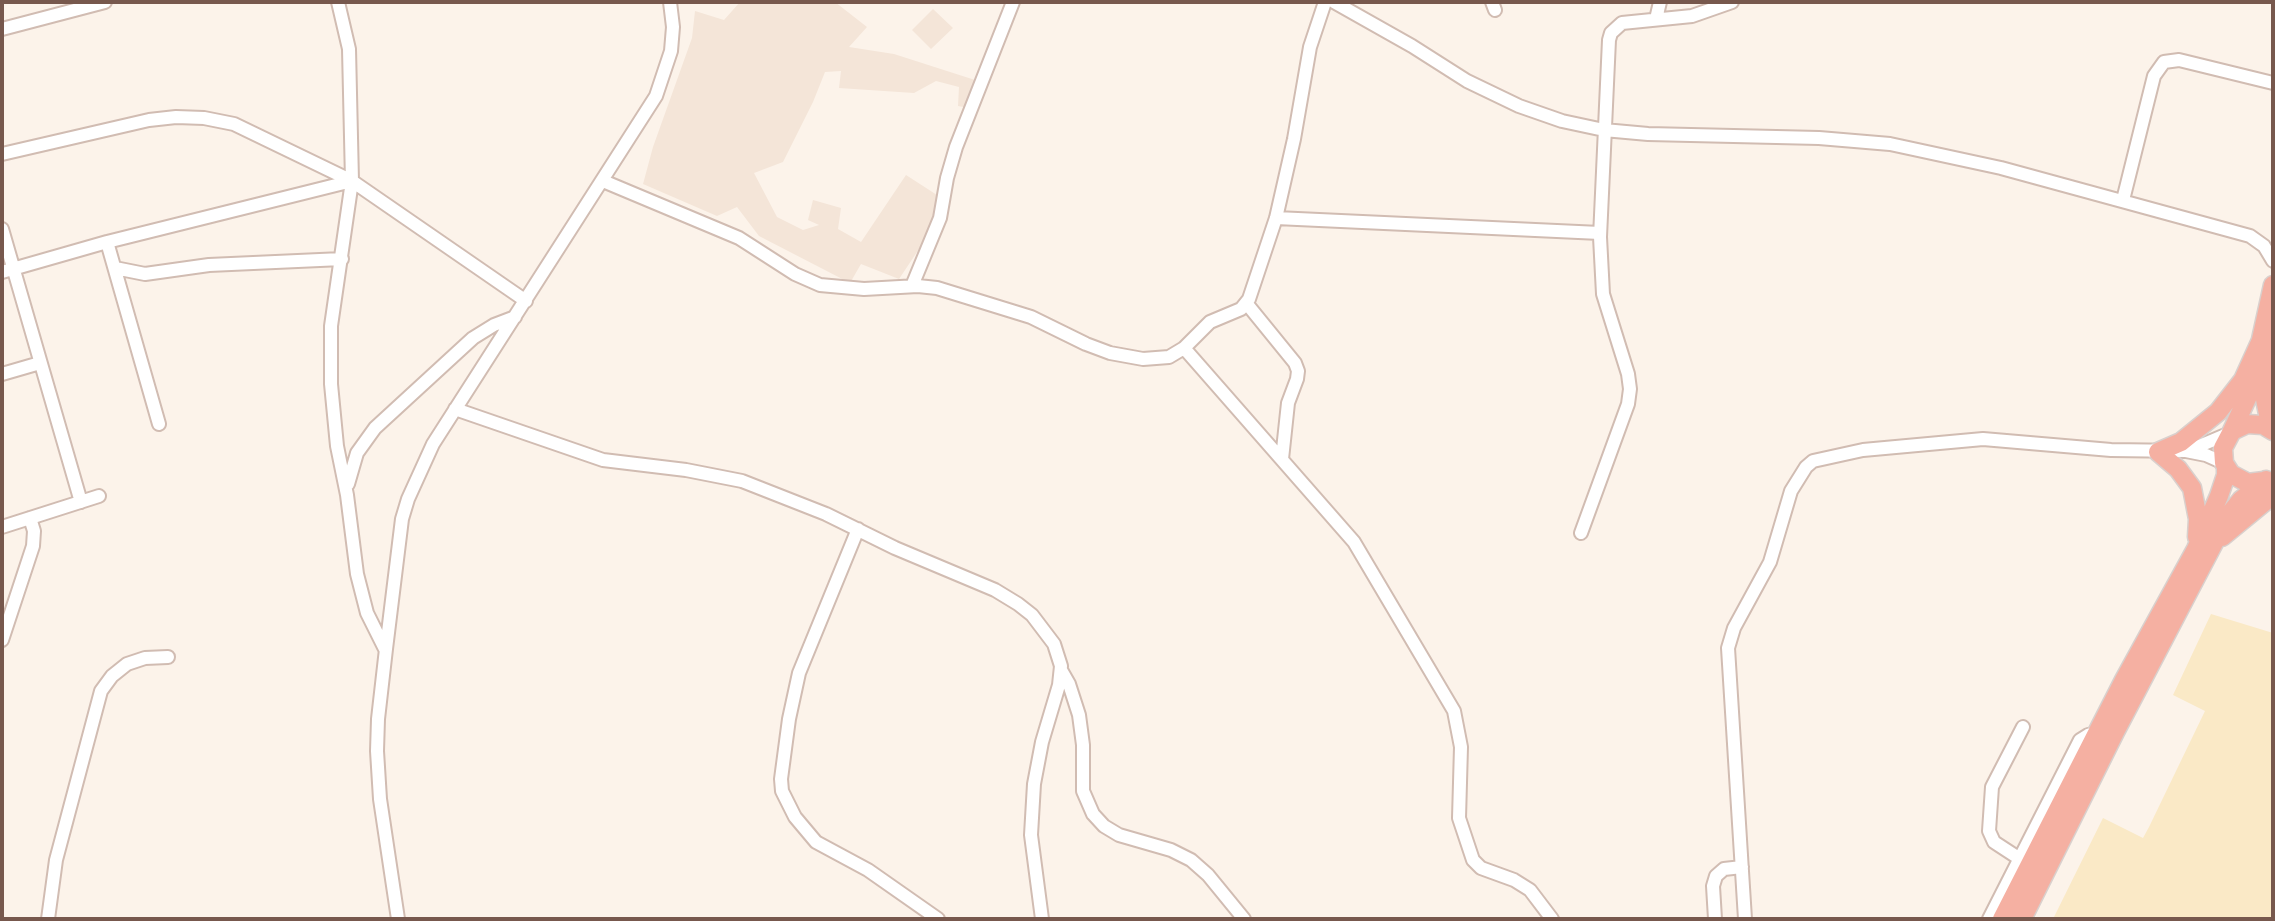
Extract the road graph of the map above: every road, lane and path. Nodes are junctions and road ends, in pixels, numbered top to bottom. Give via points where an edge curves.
1 (105, 2) edge
2 (338, 2) edge
3 (670, 2) edge
4 (1013, 2) edge
5 (1325, 2) edge
6 (1334, 2) edge
7 (1660, 2) edge
8 (1730, 2) edge
9 (1656, 19) junction
10 (2, 29) edge
11 (2273, 83) edge
12 (1604, 131) junction
13 (2, 153) edge
14 (352, 181) junction
15 (603, 181) junction
16 (2123, 200) junction
17 (1276, 218) junction
18 (2, 229) edge
19 (1600, 233) junction
20 (2273, 236) edge
21 (2252, 239) junction
22 (107, 242) junction
23 (342, 259) junction
24 (2273, 261) edge
25 (115, 268) junction
26 (7, 270) edge
27 (2273, 285) edge
28 (912, 286) junction
29 (526, 301) junction
30 (1247, 304) junction
31 (516, 316) junction
32 (1184, 348) junction
33 (2268, 349) edge
34 (40, 363) junction
35 (2, 374) edge
36 (2273, 386) edge
37 (455, 409) junction
38 (159, 424) dead end
39 (2272, 430) edge
40 (2231, 432) junction
41 (2186, 451) junction
42 (2158, 452) junction
43 (1282, 459) junction
44 (2225, 465) junction
45 (2271, 484) edge
46 (347, 495) junction
47 (99, 496) dead end
48 (80, 502) junction
49 (30, 518) junction
50 (2, 527) edge
51 (858, 529) junction
52 (1581, 533) dead end
53 (2204, 547) junction
54 (2, 640) edge
55 (386, 649) junction
56 (168, 657) dead end
57 (1061, 670) junction
58 (2023, 727) dead end
59 (2098, 733) junction
60 (2020, 859) junction
61 (1742, 867) junction
62 (48, 919) edge
63 (398, 919) edge
64 (938, 919) edge
65 (1042, 919) edge
66 (1244, 919) edge
67 (1552, 919) edge
68 (1715, 919) edge
69 (1745, 919) edge
70 (1989, 919) edge
71 (2002, 919) edge
72 (2022, 919) edge

1 - 10 street
2 - 14 street via 349,50
3 - 15 street via 671,51 656,96
4 - 28 street via 956,147 940,218
5 - 17 street via 1310,47
6 - 12 street via 1467,81 1519,106
7 - 9 street
8 - 9 street via 1702,14
9 - 12 street via 1622,23 1611,33
11 - 16 street via 2179,60 2164,62 2154,76
12 - 16 street via 1890,144
12 - 19 street
13 - 14 street via 149,120 204,118 234,124
14 - 22 street
14 - 23 street
14 - 29 street
15 - 28 street via 731,234 820,285 864,289
15 - 29 street
16 - 21 street
17 - 19 street
17 - 30 street
18 - 26 street
19 - 52 street via 1603,294 1630,389
20 - 21 street
21 - 24 street via 2264,246
22 - 25 street
22 - 26 street
23 - 25 street via 209,265 145,274
23 - 46 street via 331,326 330,367 335,433
25 - 38 street
26 - 34 street
27 - 33 highway
28 - 32 street via 937,288 1009,310 1125,357 1159,359
29 - 31 street
30 - 32 street via 1210,322
30 - 43 street via 1298,371 1288,403
31 - 37 street
31 - 46 street via 473,338 374,428 352,464
32 - 43 street
33 - 36 highway
33 - 39 highway via 2264,394
33 - 40 highway
33 - 42 highway via 2231,398 2200,428
34 - 35 street
34 - 48 street
37 - 51 street via 603,460 732,478
37 - 55 street via 415,480 402,519
39 - 40 highway via 2247,424
40 - 41 street
40 - 44 highway via 2223,448
41 - 42 street
41 - 44 street
42 - 53 highway via 2192,488
42 - 61 street via 1983,439 1863,450 1813,461 1806,467 1791,491 1768,568 1729,641
43 - 67 street via 1354,542 1449,699 1460,735 1459,818 1473,860 1530,890
44 - 45 highway via 2239,480
44 - 53 highway
45 - 53 highway via 2241,500
46 - 55 street via 361,594
47 - 48 street
48 - 49 street
49 - 50 street
49 - 54 street via 33,546
51 - 57 street via 1018,604 1052,639
51 - 64 street via 799,673 780,779 782,791 795,817 816,842 876,874
53 - 59 highway via 2124,680
53 - 72 highway
55 - 63 street via 378,768
56 - 62 street via 127,664 101,691 56,860
57 - 65 street via 1034,784 1031,835
57 - 66 street via 1079,715 1083,791 1093,814 1119,835 1191,860
58 - 60 street via 1992,787 1989,831 1994,842
59 - 60 street via 2080,740
59 - 71 highway
60 - 70 street
61 - 68 street via 1724,869 1716,876
61 - 69 street

